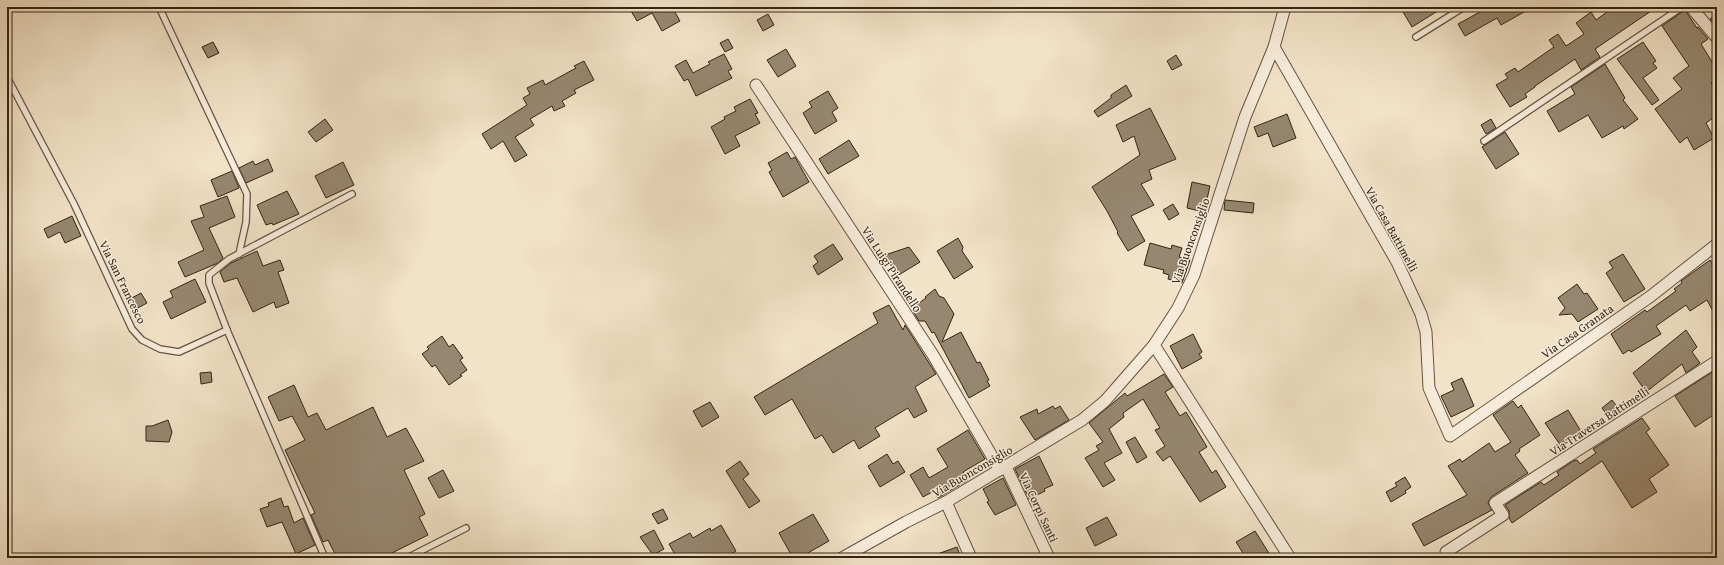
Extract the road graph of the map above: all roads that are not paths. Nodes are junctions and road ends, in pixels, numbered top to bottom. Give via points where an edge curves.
1 (159, 7) edge
2 (1285, 7) edge
3 (1464, 7) edge
4 (1682, 7) edge
5 (1691, 7) edge
6 (1416, 37) dead end
7 (1717, 38) edge
8 (1274, 47) junction
9 (7, 77) edge
10 (756, 85) dead end
11 (1484, 142) dead end
12 (352, 194) dead end
13 (1717, 244) edge
14 (239, 254) junction
15 (227, 330) junction
16 (1154, 345) junction
17 (1717, 361) edge
18 (1450, 436) joint
19 (1003, 468) junction
20 (946, 502) junction
21 (466, 528) dead end
22 (325, 558) edge
23 (407, 558) edge
24 (842, 558) edge
25 (971, 558) edge
26 (1048, 558) edge
27 (1290, 558) edge
28 (1450, 558) edge

1 - 14 lane via 248,194 246,222
2 - 8 street, Via Buonconsiglio
3 - 6 lane
4 - 11 lane
5 - 7 street
8 - 16 street, Via Buonconsiglio via 1245,117 1194,275 1178,308
8 - 18 street, Via Casa Battimelli via 1397,262 1421,314 1426,332 1429,388
9 - 15 lane, Via San Francesco via 74,204 132,329 142,340 160,349 178,352
10 - 19 street, Via Luigi Pirandello
12 - 14 lane
13 - 18 street, Via Casa Granata via 1651,296
14 - 15 lane via 209,275 209,283
15 - 22 lane
16 - 19 street, Via Buonconsiglio via 1105,401 1088,416
16 - 27 street
17 - 28 street, Via Traversa Battimelli via 1495,503 1503,515 1446,552
19 - 20 street, Via Buonconsiglio
19 - 26 street, Via Corpi Santi
20 - 24 street, Via Buonconsiglio
20 - 25 street
21 - 23 lane

